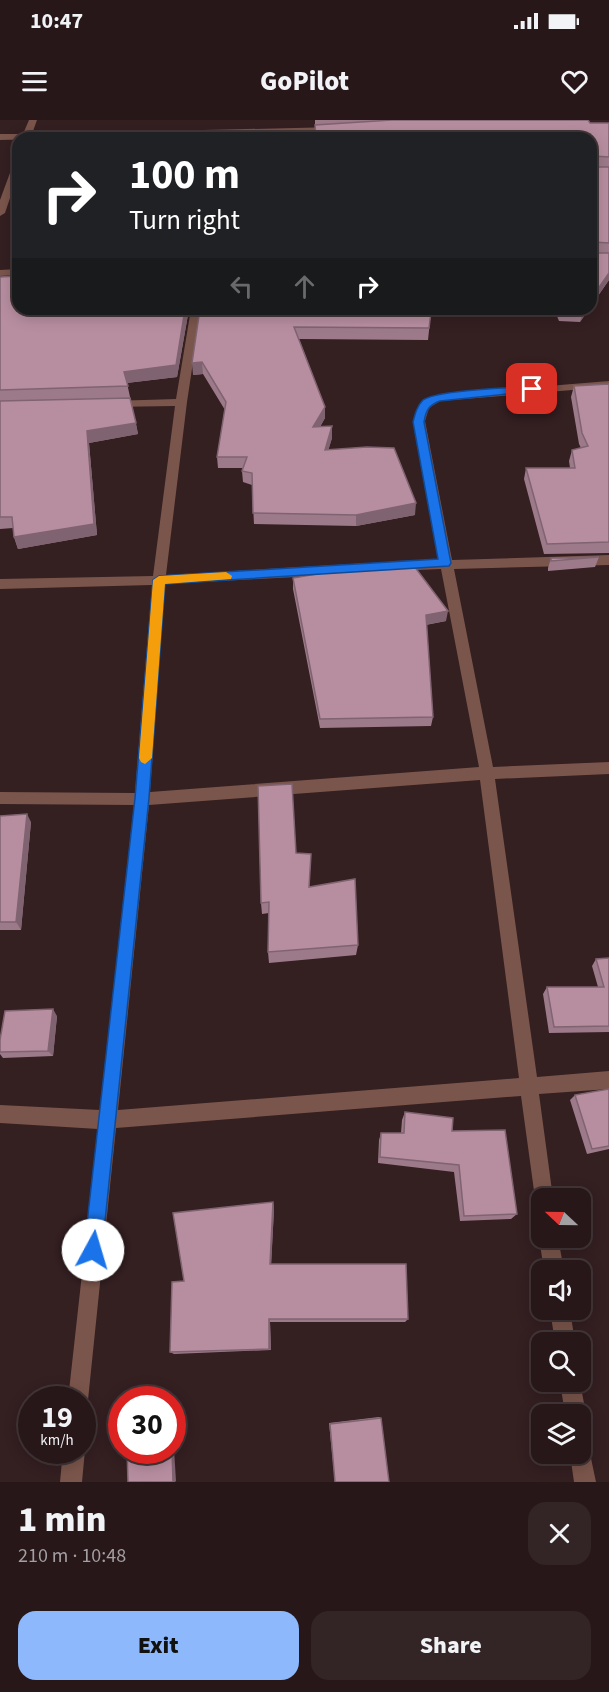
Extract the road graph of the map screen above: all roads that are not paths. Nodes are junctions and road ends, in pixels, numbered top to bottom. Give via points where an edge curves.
1 (348, 129) edge
2 (282, 132) edge
3 (12, 179) edge
4 (0, 213) edge
5 (195, 315) edge
6 (609, 384) edge
7 (181, 402) junction
8 (102, 404) edge
9 (609, 560) edge
10 (445, 563) junction
11 (159, 580) junction
12 (0, 584) edge
13 (609, 768) edge
14 (487, 773) junction
15 (0, 798) edge
16 (142, 798) junction
17 (609, 1080) edge
18 (528, 1088) junction
19 (0, 1114) edge
20 (108, 1120) junction
21 (543, 1188) edge
22 (80, 1386) edge
23 (73, 1464) edge
24 (582, 1464) edge
25 (71, 1482) edge
26 (585, 1482) edge

1 - 2 street
3 - 4 street
5 - 7 street
6 - 10 street via 451,396 428,402 418,422
7 - 8 street
7 - 11 street
9 - 10 street
10 - 11 street
10 - 14 street
11 - 12 street
11 - 16 street
13 - 14 street
14 - 16 street
14 - 18 street
15 - 16 street
16 - 20 street
17 - 18 street
18 - 20 street
18 - 21 street
19 - 20 street
20 - 22 street
23 - 25 street
24 - 26 street

